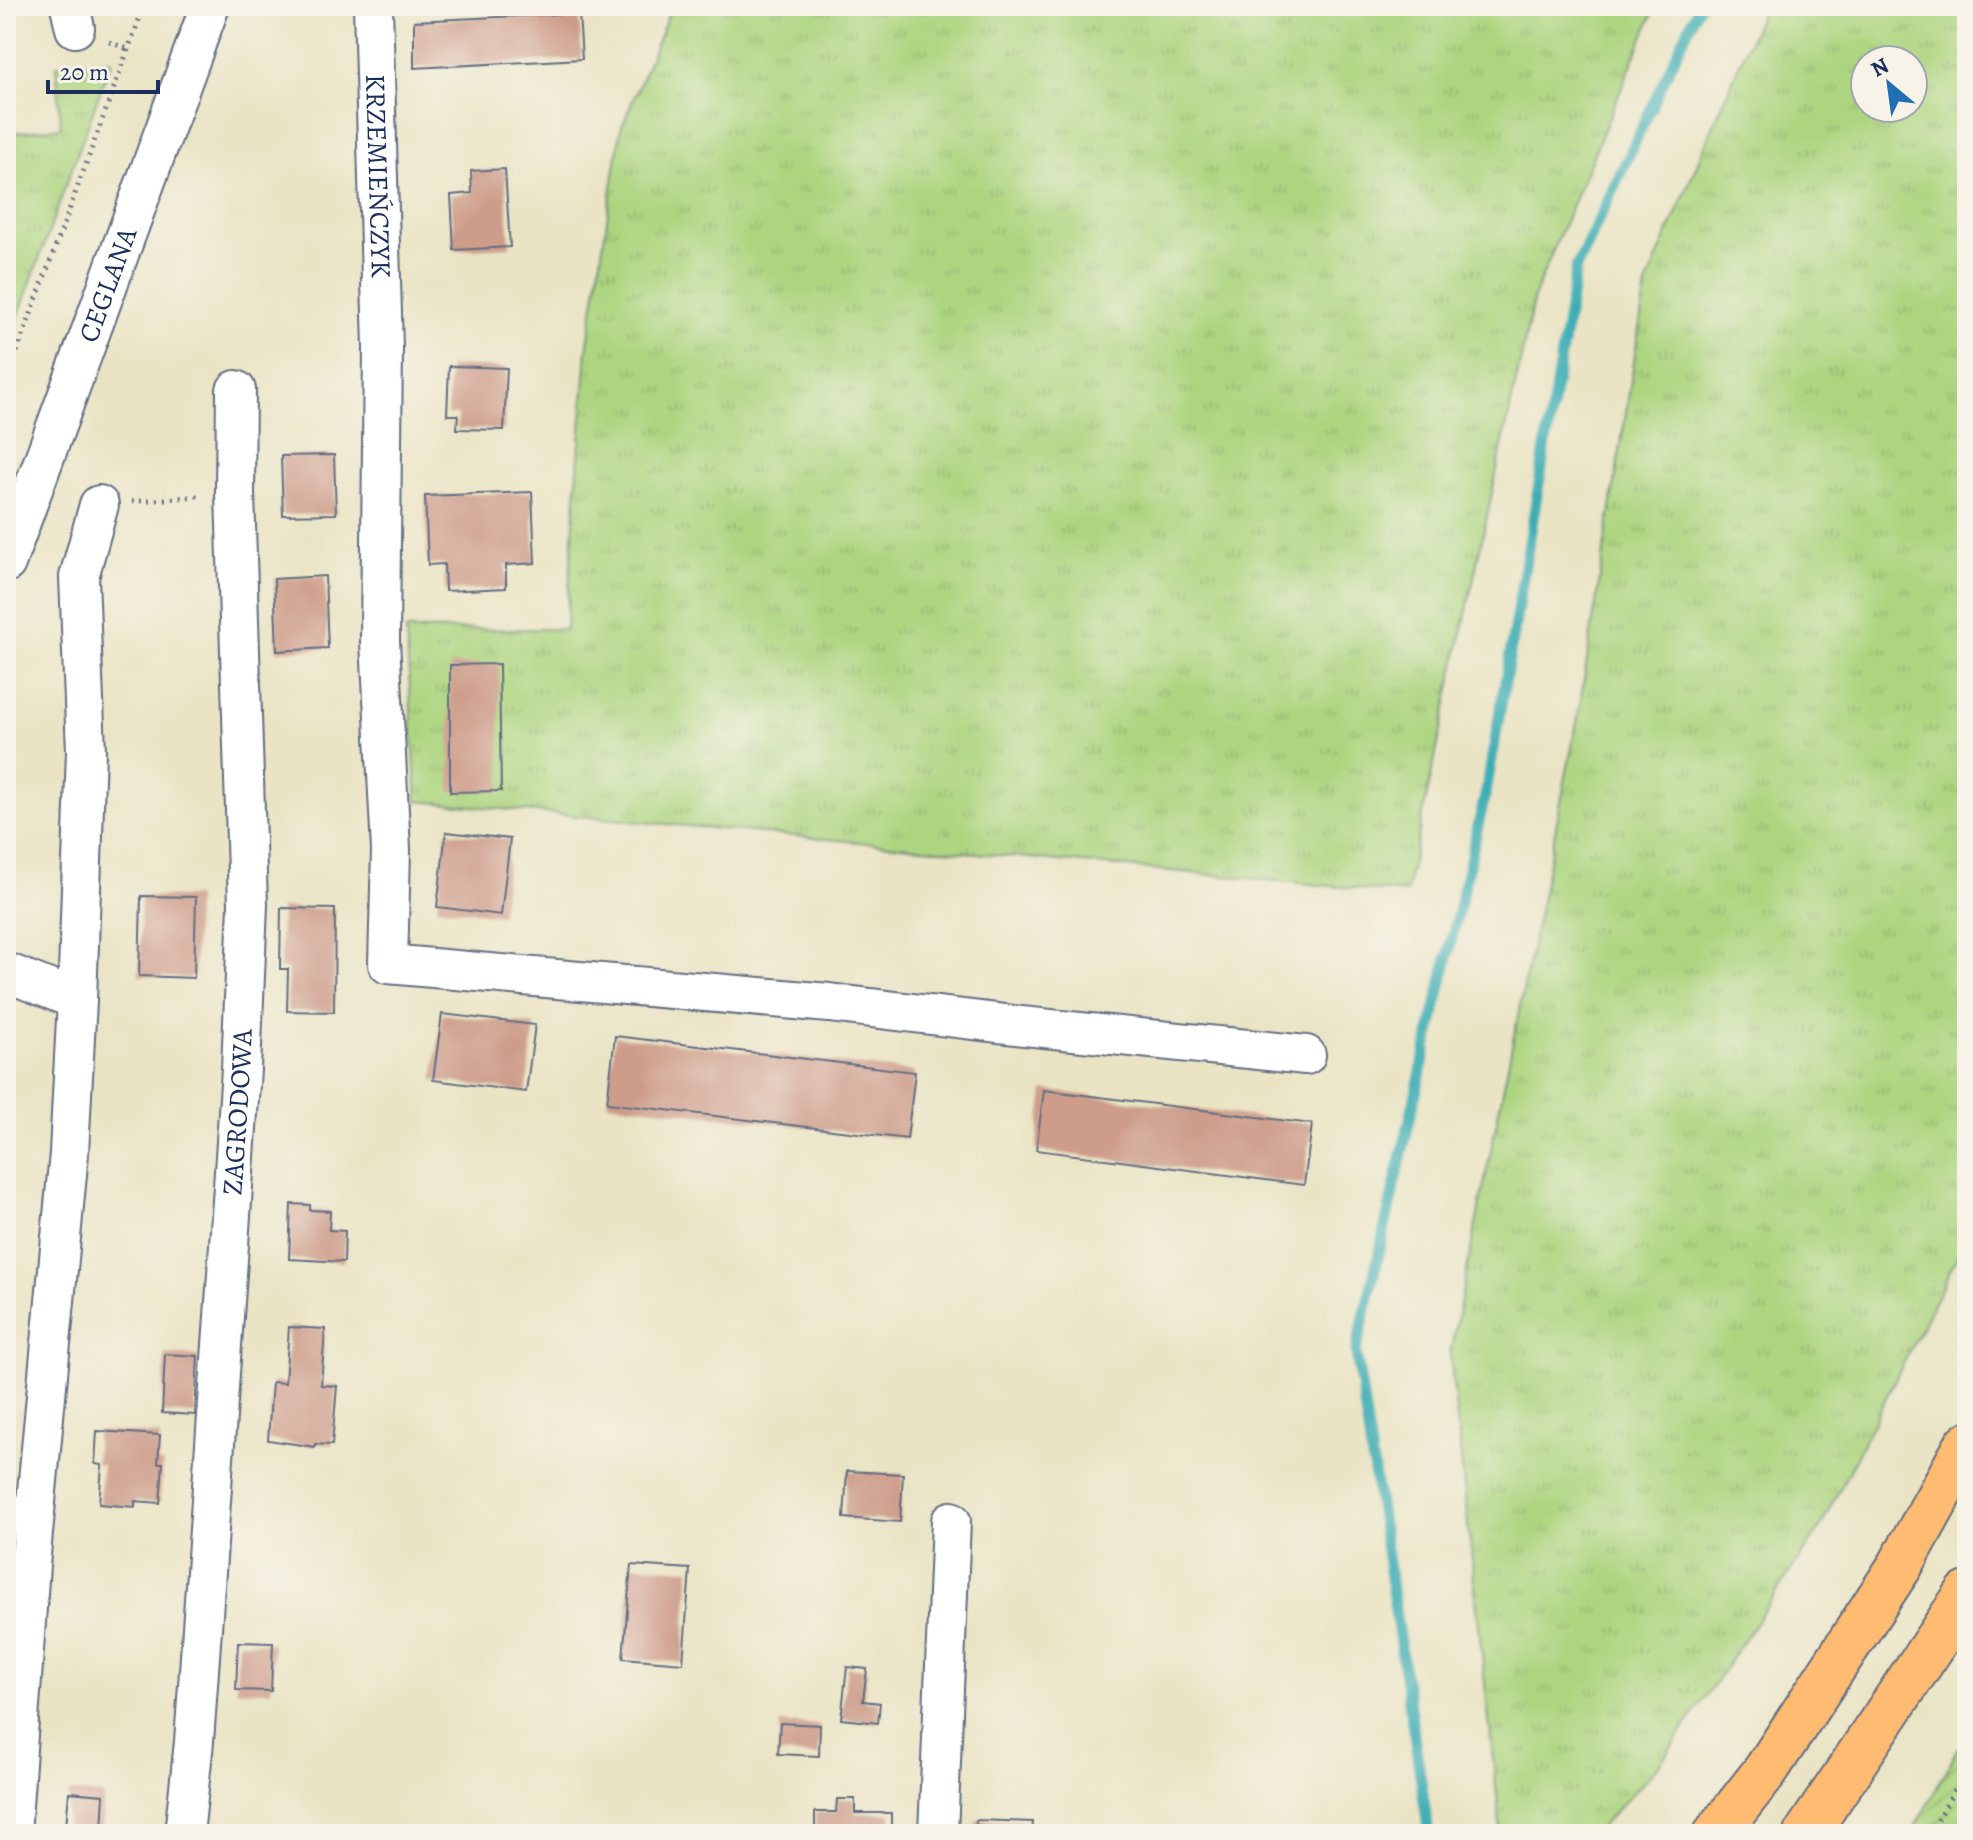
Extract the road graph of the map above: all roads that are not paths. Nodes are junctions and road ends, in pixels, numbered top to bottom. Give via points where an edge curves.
1 (210, 6) edge
2 (373, 6) edge
3 (236, 390) dead end
4 (99, 505) road end
5 (6, 563) edge
6 (6, 972) edge
7 (77, 1000) junction
8 (1306, 1055) dead end
9 (1967, 1445) edge
10 (951, 1521) dead end
11 (1967, 1594) edge
12 (11, 1834) edge
13 (184, 1834) edge
14 (938, 1834) edge
15 (1716, 1834) edge
16 (1806, 1834) edge

1 - 5 street, CEGLANA
2 - 8 street, KRZEMIEŃCZYK via 383,348 380,641 391,850 388,964 829,1003
3 - 13 street, ZAGRODOWA via 248,905 227,1274
4 - 7 street via 79,577 86,751
6 - 7 street
7 - 12 street via 69,1153
9 - 15 main road via 1900,1566 1766,1770
10 - 14 street
11 - 16 main road

